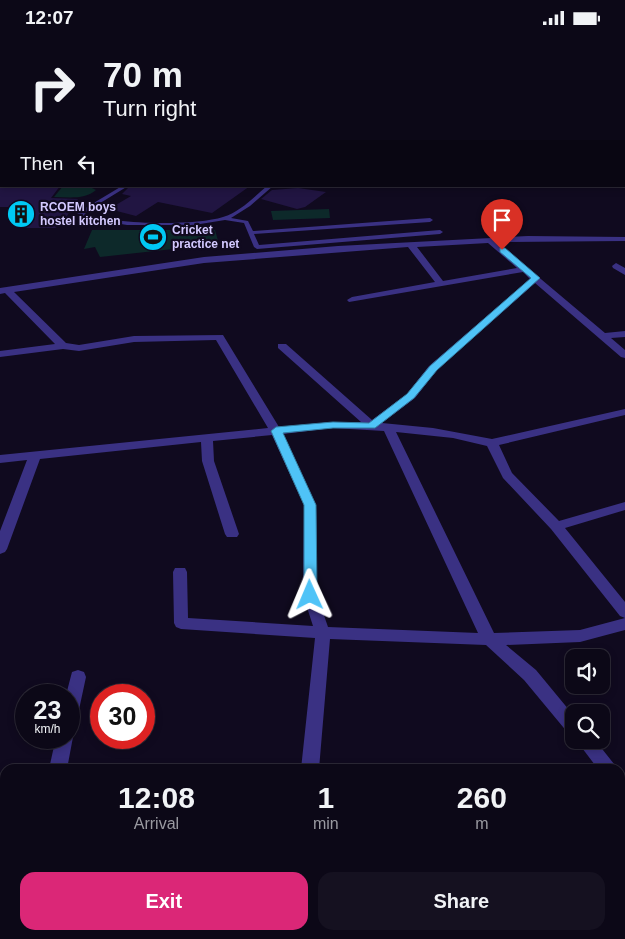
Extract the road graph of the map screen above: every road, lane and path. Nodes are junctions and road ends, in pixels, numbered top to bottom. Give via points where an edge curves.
1 (124, 187) edge
2 (270, 187) edge
3 (226, 219) junction
4 (430, 220) dead end
5 (440, 232) dead end
6 (251, 233) junction
7 (625, 239) edge
8 (490, 240) junction
9 (412, 245) junction
10 (616, 265) dead end
11 (526, 269) junction
12 (625, 272) edge
13 (536, 278) junction
14 (442, 284) junction
15 (4, 291) edge
16 (352, 300) dead end
17 (625, 333) edge
18 (604, 337) junction
19 (63, 346) junction
20 (282, 346) dead end
21 (0, 354) edge
22 (625, 355) edge
23 (625, 412) edge
24 (372, 426) junction
25 (388, 426) junction
26 (276, 431) junction
27 (207, 437) junction
28 (492, 443) junction
29 (34, 456) junction
30 (0, 459) edge
31 (625, 506) edge
32 (556, 526) junction
33 (232, 534) dead end
34 (0, 549) edge
35 (180, 572) dead end
36 (625, 612) edge
37 (625, 624) edge
38 (323, 633) junction
39 (489, 639) junction
40 (78, 677) dead end
41 (76, 684) edge
42 (565, 717) edge
43 (62, 749) edge
44 (592, 749) edge
45 (59, 764) edge
46 (310, 764) edge
47 (605, 764) edge

1 - 3 lane via 80,213 110,220 180,225
2 - 3 lane
3 - 6 lane via 246,222
4 - 6 lane
5 - 6 lane via 257,247
7 - 8 street
8 - 9 street
8 - 11 street
9 - 14 street
9 - 15 street via 204,259
10 - 12 street
11 - 13 street
11 - 14 street
13 - 18 street
13 - 24 street via 434,368 411,396
14 - 16 street
15 - 19 street
17 - 18 street
18 - 22 street
19 - 21 street
19 - 26 street via 79,348 134,339 219,337
20 - 24 street
23 - 28 street
24 - 25 street
24 - 26 street via 333,425
25 - 28 street
25 - 39 street
26 - 27 street
26 - 38 street via 310,505 310,595
27 - 29 street
27 - 33 street via 208,461
28 - 32 street via 507,475
29 - 30 street
29 - 34 street
31 - 32 street
32 - 36 street
35 - 38 street via 181,623
37 - 39 street via 580,636
38 - 39 street
38 - 46 street
39 - 42 street via 530,675
40 - 41 street
43 - 45 street
44 - 47 street

